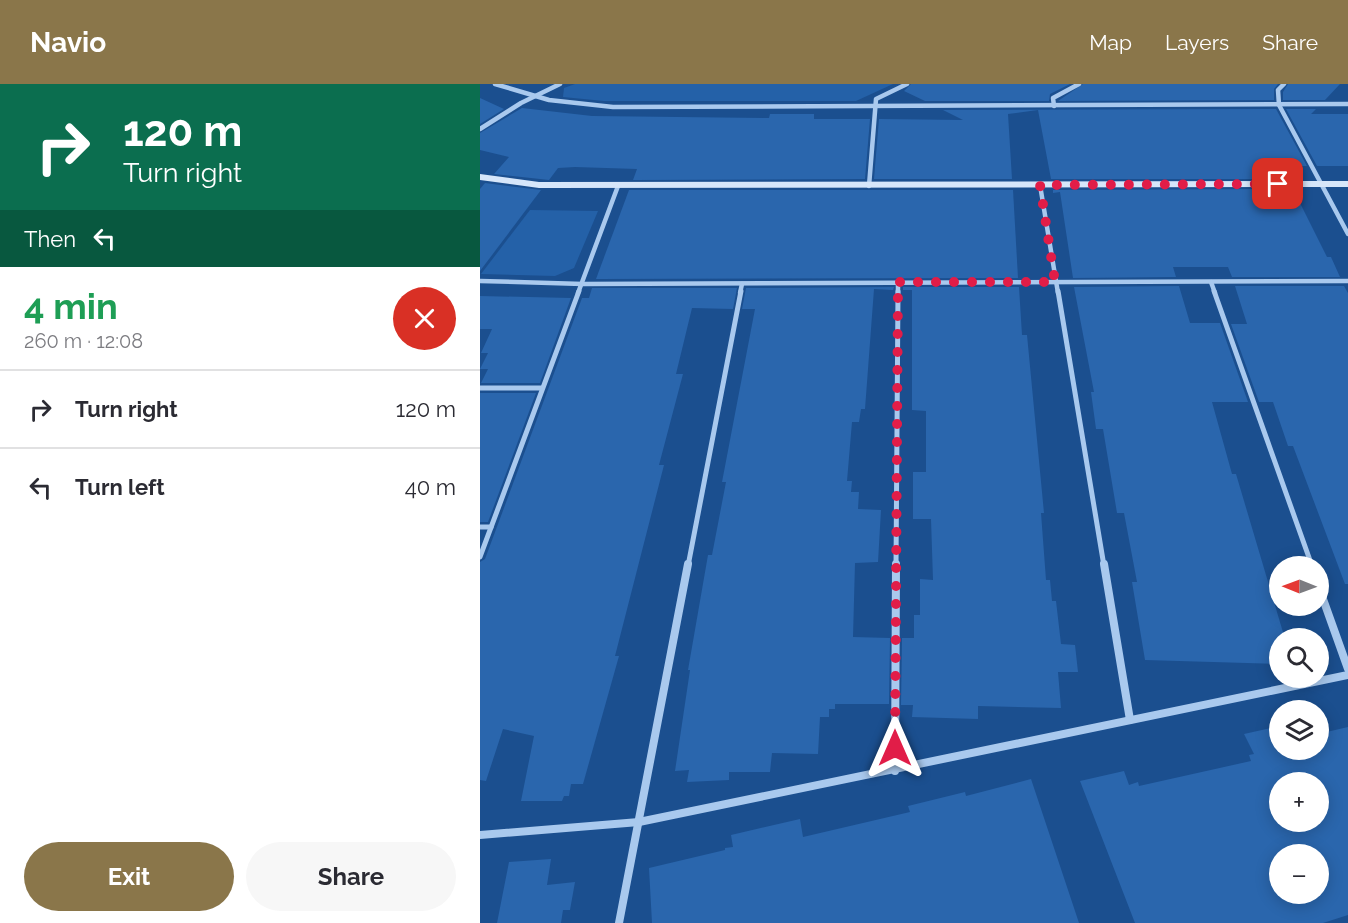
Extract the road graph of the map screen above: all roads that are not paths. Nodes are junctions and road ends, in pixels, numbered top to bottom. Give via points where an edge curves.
1 (495, 84) edge
2 (560, 84) edge
3 (907, 84) edge
4 (1079, 84) edge
5 (1284, 84) edge
6 (534, 96) junction
7 (1348, 104) edge
8 (1279, 105) junction
9 (876, 106) junction
10 (1054, 106) junction
11 (480, 129) edge
12 (480, 177) edge
13 (1320, 184) junction
14 (1348, 184) edge
15 (1040, 185) junction
16 (618, 186) junction
17 (869, 186) junction
18 (1348, 234) edge
19 (480, 281) edge
20 (1348, 281) edge
21 (898, 282) junction
22 (1055, 282) junction
23 (1211, 282) junction
24 (583, 284) junction
25 (742, 284) junction
26 (480, 388) edge
27 (542, 388) junction
28 (480, 527) edge
29 (491, 527) junction
30 (1308, 556) edge
31 (480, 557) edge
32 (1329, 616) edge
33 (1348, 669) edge
34 (1348, 675) edge
35 (1130, 720) junction
36 (895, 771) junction
37 (639, 822) junction
38 (480, 835) edge
39 (620, 923) edge

1 - 6 street
2 - 6 street
3 - 9 street via 876,99
4 - 10 street via 1053,98
5 - 8 street via 1278,90
6 - 9 street via 613,107
6 - 11 street
7 - 8 street
8 - 10 street
8 - 13 street
9 - 10 street
9 - 17 street
12 - 16 street via 539,185
13 - 14 street
13 - 15 street
13 - 18 street
15 - 17 street
15 - 22 street
16 - 17 street
16 - 24 street
19 - 24 street
20 - 23 street
21 - 22 street
21 - 25 street
21 - 36 street
22 - 23 street
22 - 35 street
23 - 30 street
24 - 25 street
24 - 27 street
25 - 37 street
26 - 27 street
27 - 29 street
28 - 29 street
29 - 31 street
32 - 33 street
34 - 35 street
35 - 36 street
36 - 37 street
37 - 38 street
37 - 39 street

